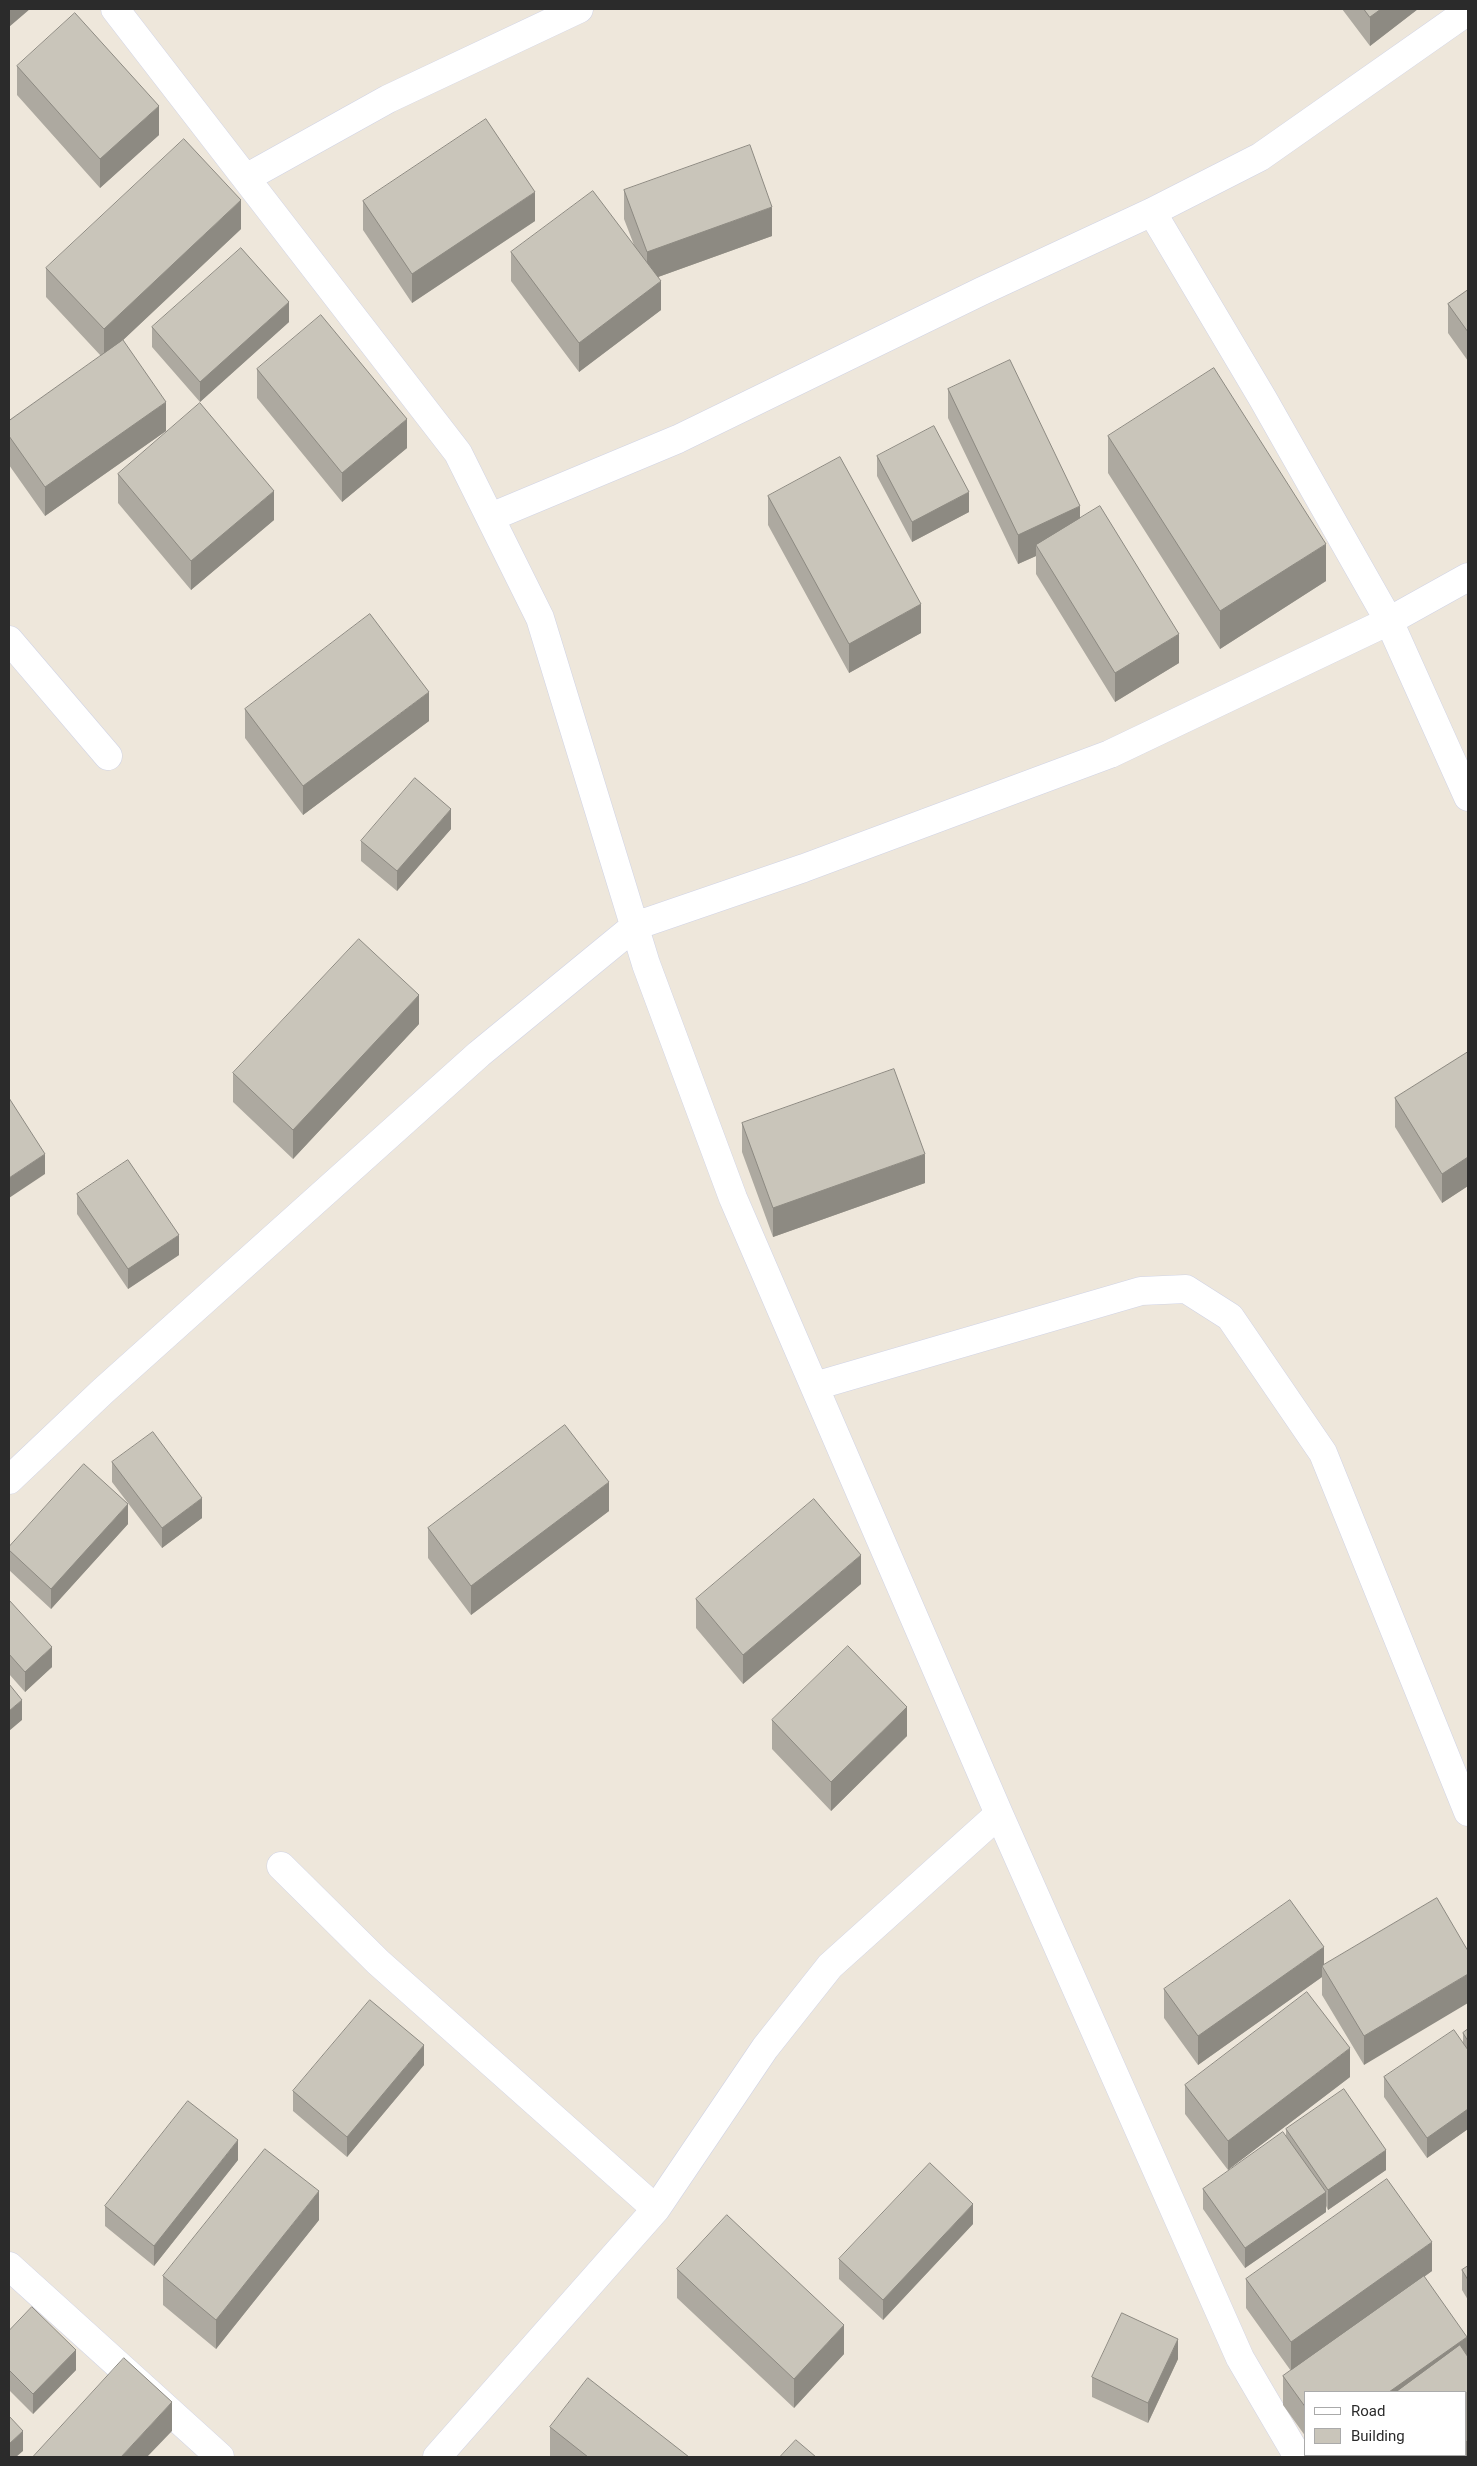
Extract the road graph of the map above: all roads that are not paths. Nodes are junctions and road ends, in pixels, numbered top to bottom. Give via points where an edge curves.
1 (114, 9) edge
2 (579, 9) edge
3 (1468, 11) edge
4 (246, 178) junction
5 (1152, 212) junction
6 (491, 517) junction
7 (1468, 577) edge
8 (1389, 621) junction
9 (9, 640) edge
10 (108, 756) dead end
11 (1468, 796) edge
12 (635, 926) junction
13 (815, 1386) junction
14 (9, 1480) edge
15 (1468, 1812) edge
16 (999, 1814) junction
17 (281, 1866) dead end
18 (656, 2209) junction
19 (9, 2266) edge
20 (220, 2457) edge
21 (437, 2457) edge
22 (1298, 2457) edge

1 - 4 street
2 - 4 street via 388,99
3 - 5 street via 1260,157
4 - 6 street via 458,453
5 - 6 street via 678,439
5 - 8 street
6 - 12 street via 540,618
7 - 8 street
8 - 11 street
8 - 12 street via 1110,754
9 - 10 street
12 - 13 street via 733,1198
12 - 14 street via 479,1054 103,1391
13 - 15 street via 1141,1291 1186,1289 1230,1317 1324,1453
13 - 16 street
16 - 18 street via 830,1966 765,2048
16 - 22 street via 1240,2358
17 - 18 street via 378,1962
18 - 21 street
19 - 20 street

